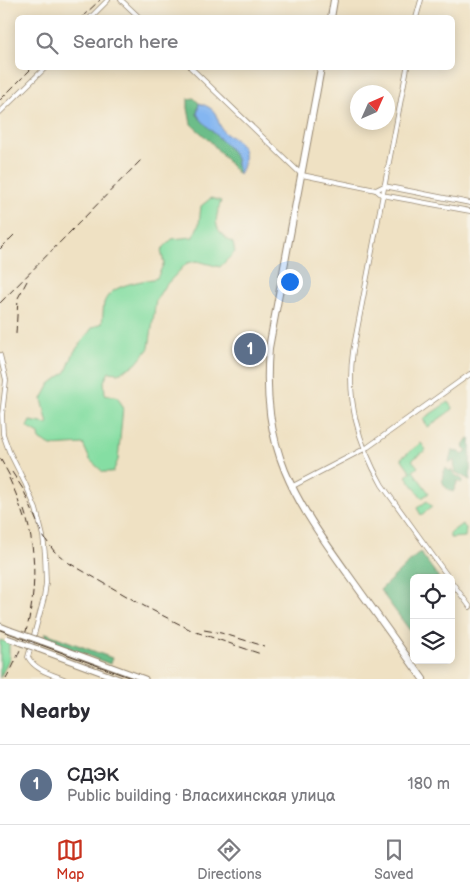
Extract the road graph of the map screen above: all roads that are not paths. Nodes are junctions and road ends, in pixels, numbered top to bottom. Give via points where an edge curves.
1 (108, 0) edge
2 (121, 0) edge
3 (334, 0) edge
4 (421, 0) edge
5 (93, 15) edge
6 (137, 15) edge
7 (332, 15) edge
8 (417, 15) edge
9 (43, 70) edge
10 (193, 70) edge
11 (321, 70) edge
12 (407, 70) edge
13 (0, 112) edge
14 (302, 175) junction
15 (384, 186) junction
16 (376, 190) junction
17 (382, 194) junction
18 (470, 203) edge
19 (470, 211) edge
20 (0, 355) edge
21 (470, 374) edge
22 (364, 449) junction
23 (291, 487) junction
24 (446, 574) edge
25 (455, 586) edge
26 (470, 607) edge
27 (0, 626) edge
28 (0, 636) edge
29 (64, 679) edge
30 (119, 679) edge
31 (146, 679) edge
32 (423, 679) edge

1 - 5 street
2 - 6 street
3 - 7 highway
4 - 8 street
9 - 13 street
10 - 14 street
11 - 14 highway
12 - 15 street
14 - 16 street
14 - 23 highway via 272,327 267,372 273,434
15 - 16 street
15 - 17 street
15 - 18 street
16 - 17 street
17 - 19 street
17 - 22 street via 352,363 352,408
20 - 29 street via 6,380 3,434 32,497 45,554 44,598 28,656 41,670
21 - 22 street
22 - 23 street
22 - 24 street via 382,485
23 - 32 highway via 317,532
25 - 26 street
27 - 31 main road, bridge
28 - 30 main road, bridge

